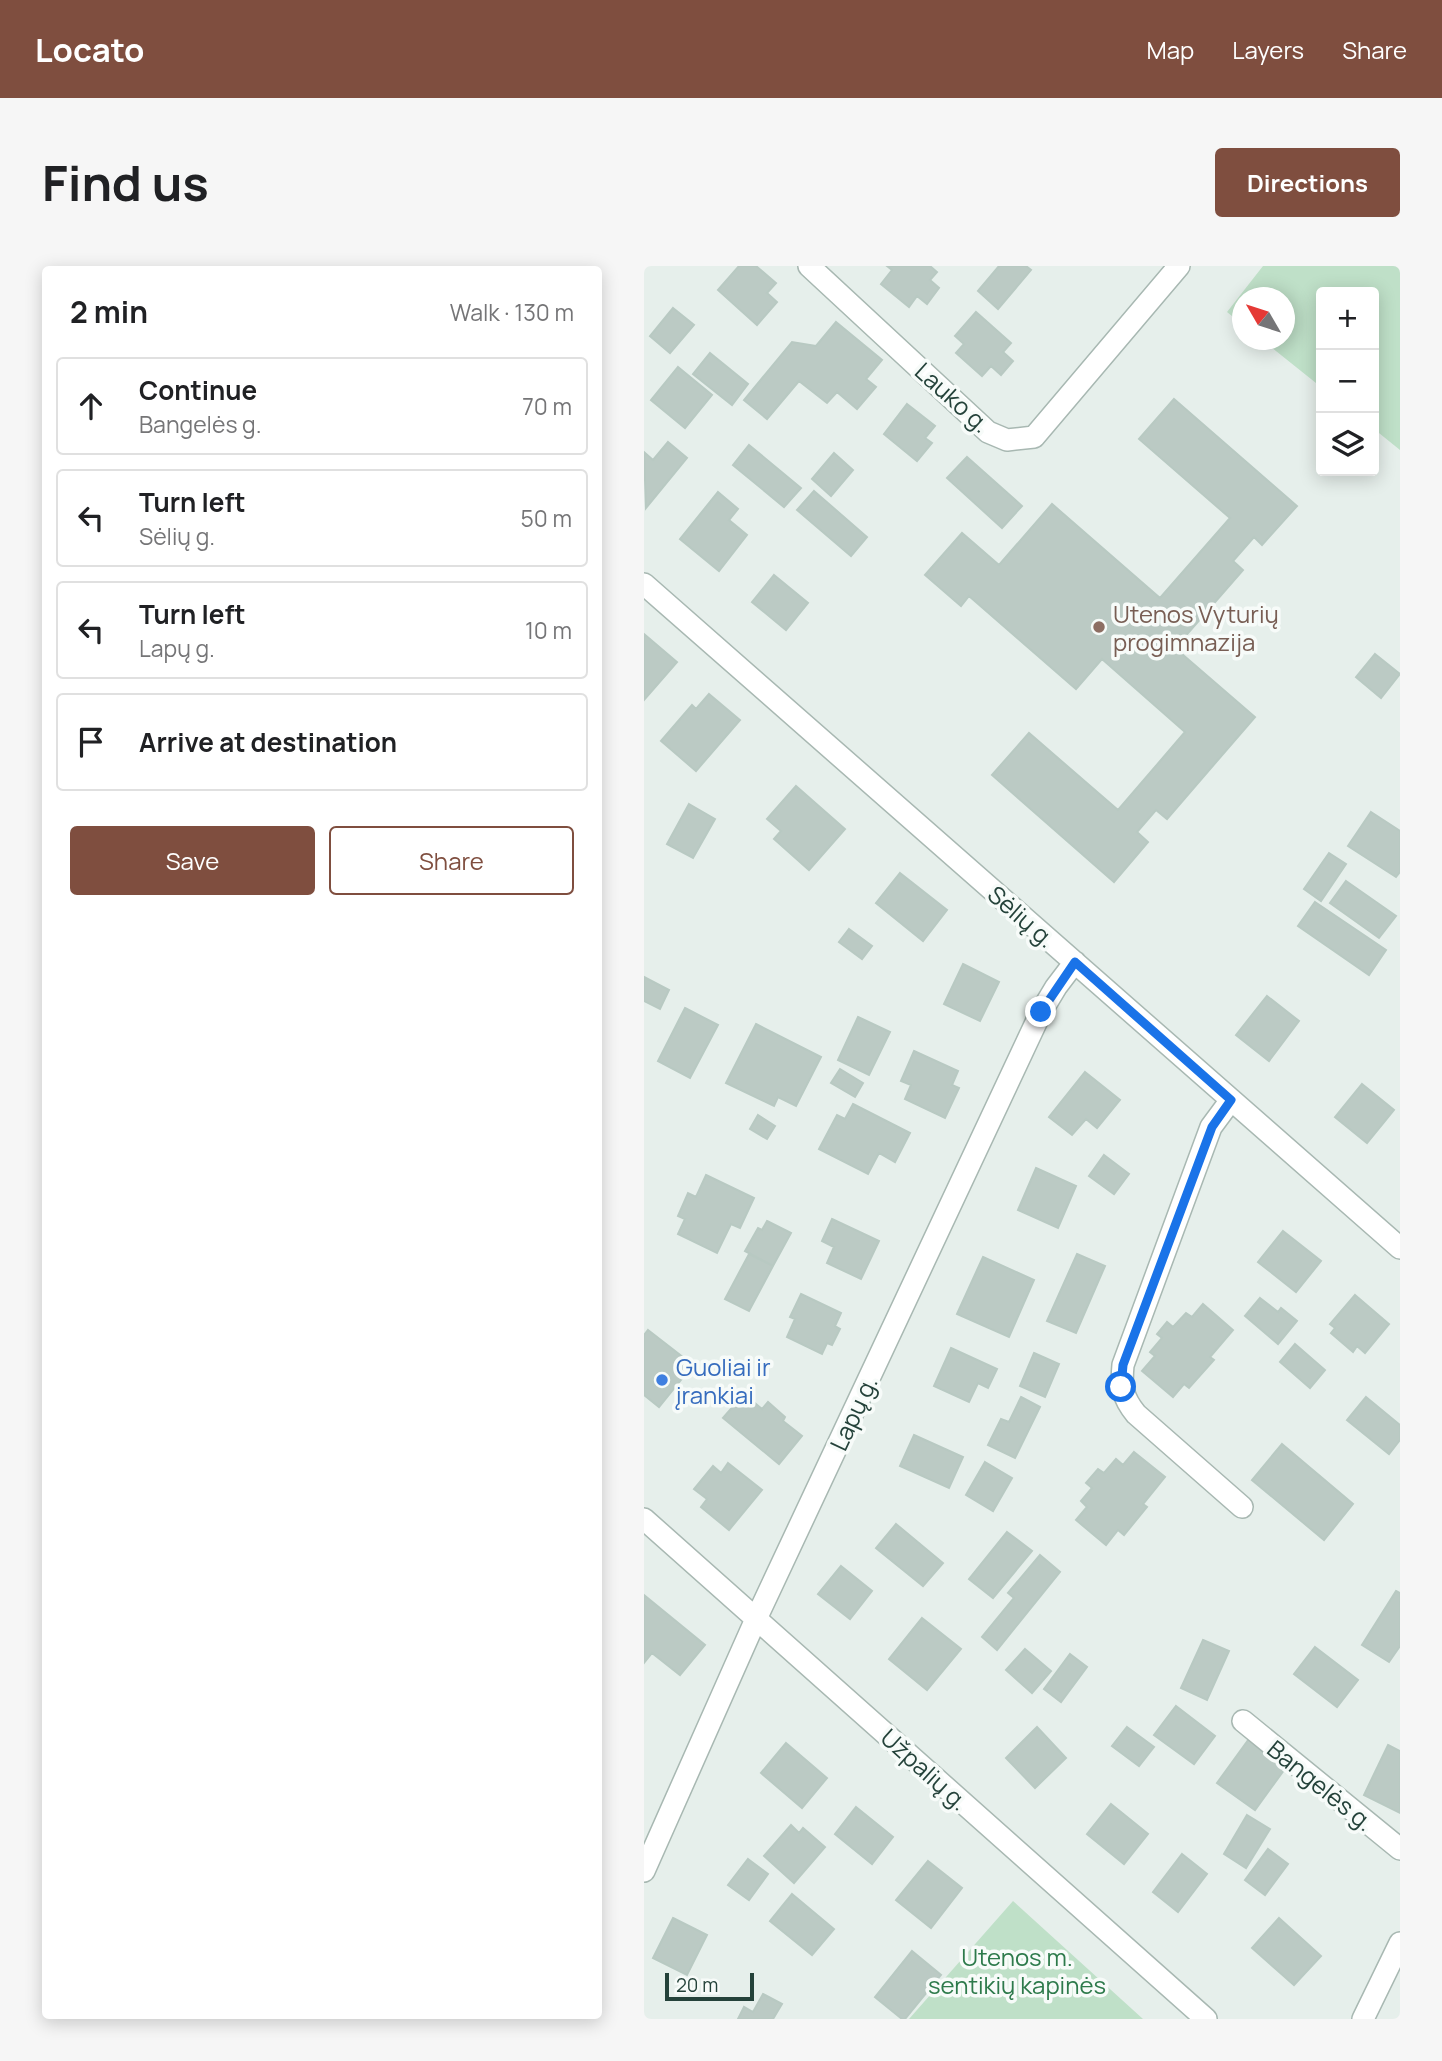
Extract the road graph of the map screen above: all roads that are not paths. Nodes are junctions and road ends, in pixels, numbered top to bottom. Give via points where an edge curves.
1 (809, 266) edge
2 (1179, 266) edge
3 (644, 584) edge
4 (1075, 962) junction
5 (1231, 1100) junction
6 (1400, 1248) edge
7 (1242, 1507) dead end
8 (644, 1519) edge
9 (756, 1619) junction
10 (1243, 1721) dead end
11 (1400, 1849) edge
12 (644, 1871) edge
13 (1400, 1943) edge
14 (1206, 2019) edge
15 (1363, 2019) edge

1 - 2 street, Lauko g. via 988,432 1007,440 1034,436
3 - 4 street, Sėlių g.
4 - 5 street, Sėlių g.
4 - 9 street, Lapų g. via 1041,1012
5 - 6 street, Sėlių g.
5 - 7 street via 1212,1127 1123,1365 1121,1387 1136,1414
8 - 9 street, Užpalių g.
9 - 12 street, Lapų g.
9 - 14 street, Užpalių g.
10 - 11 street, Bangelės g.
13 - 15 street

